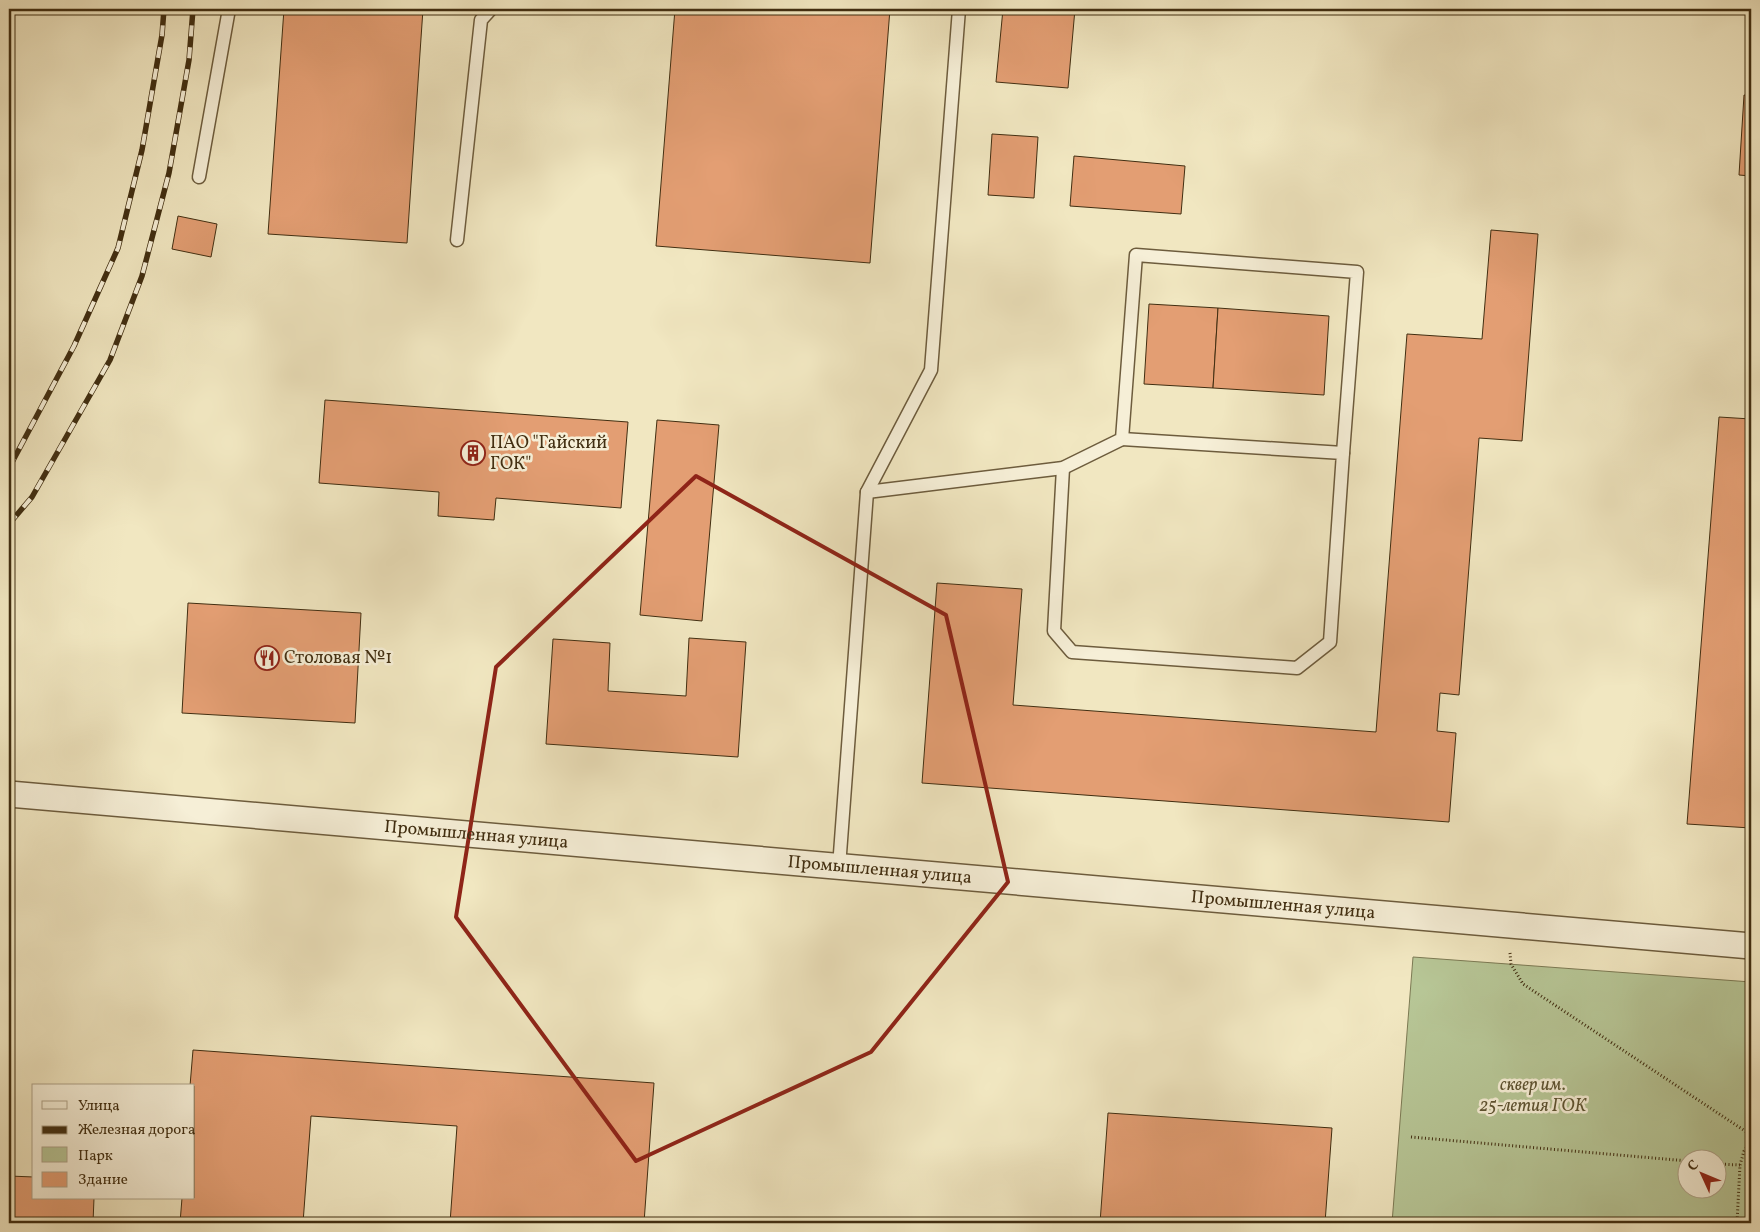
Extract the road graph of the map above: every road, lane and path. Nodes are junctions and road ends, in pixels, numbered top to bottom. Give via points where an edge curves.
1 (229, 9) edge
2 (491, 9) edge
3 (960, 9) edge
4 (199, 177) dead end
5 (457, 240) dead end
6 (1122, 439) junction
7 (1343, 453) junction
8 (1063, 468) junction
9 (867, 492) junction
10 (9, 794) edge
11 (839, 867) junction
12 (1508, 925) junction
13 (1751, 946) edge
14 (1751, 1135) edge
15 (1411, 1137) dead end
16 (1751, 1141) edge
17 (1678, 1160) edge
18 (1728, 1165) edge
19 (1740, 1166) junction
20 (1737, 1223) edge

1 - 4 lane
2 - 5 lane via 482,20
3 - 9 lane via 930,370
6 - 7 lane
6 - 7 lane via 1136,255 1357,272
6 - 8 lane
7 - 8 lane via 1330,642 1297,668 1072,652 1054,631
8 - 9 lane
9 - 11 lane
10 - 11 street, Промышленная улица
11 - 12 street, Промышленная улица
12 - 13 street, Промышленная улица
12 - 14 path via 1511,964 1523,984
15 - 17 path
16 - 19 path
18 - 19 path
19 - 20 path

